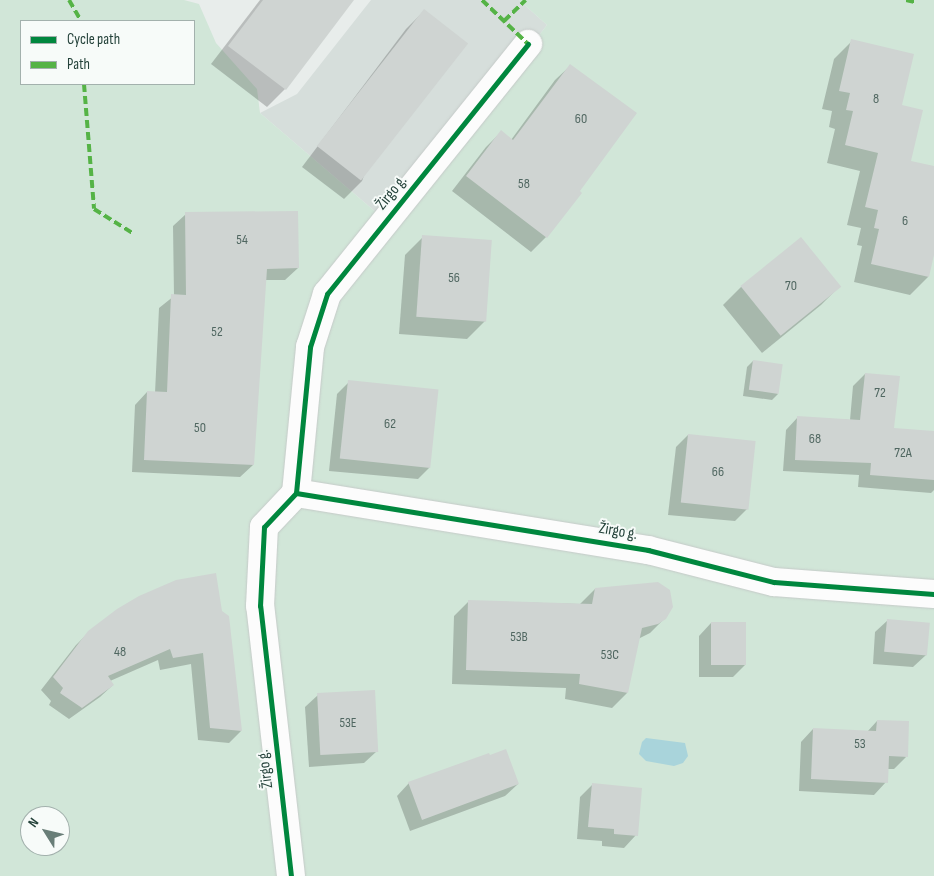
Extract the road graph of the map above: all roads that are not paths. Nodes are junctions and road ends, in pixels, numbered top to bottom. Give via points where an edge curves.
1 (528, 44) dead end
2 (296, 492) junction
3 (934, 594) edge
4 (291, 876) edge

1 - 2 street, Žirgo g. via 327,294 310,346
2 - 3 street, Žirgo g. via 648,550 774,582
2 - 4 street, Žirgo g. via 264,527 260,606

